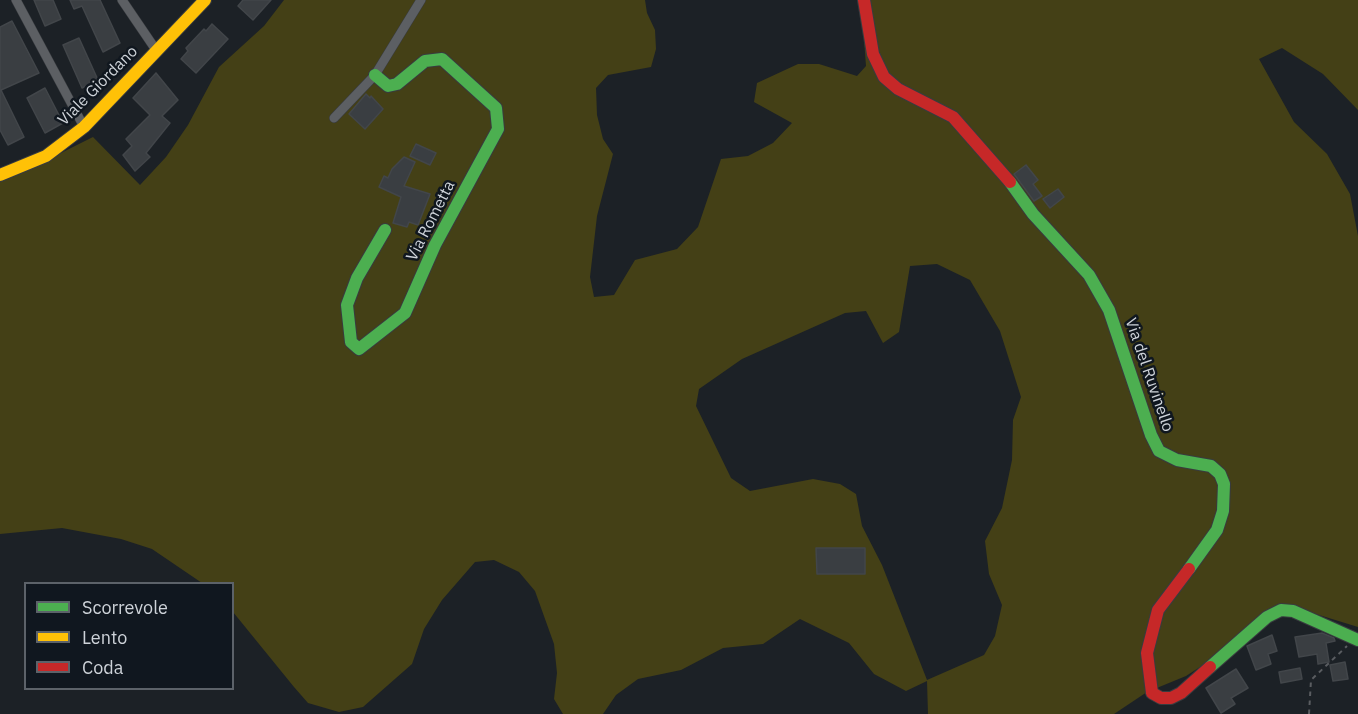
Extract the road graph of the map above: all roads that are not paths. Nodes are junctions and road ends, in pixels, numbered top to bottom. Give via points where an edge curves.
1 (16, 0) edge
2 (122, 0) edge
3 (205, 0) edge
4 (421, 0) edge
5 (864, 0) edge
6 (156, 51) junction
7 (375, 75) junction
8 (334, 118) dead end
9 (84, 127) junction
10 (1, 173) edge
11 (386, 230) dead end
12 (1356, 640) edge

1 - 9 street
2 - 6 street
3 - 6 street, Viale Giordano
4 - 7 street
5 - 12 street, Via del Ruvinello via 873,54 884,77 898,89 953,117 967,130 1033,214 1089,275 1109,310 1150,435 1159,451 1177,460 1211,466 1220,474 1224,484 1223,511 1217,530 1158,610 1147,653 1152,693 1171,698 1181,693 1267,617 1281,610 1293,611
6 - 9 street, Viale Giordano
7 - 8 street
7 - 11 street, Via Rometta via 388,86 397,84 425,61 442,60 496,108 498,129 435,245 405,313 359,350 351,342 347,305 357,278
9 - 10 street, Viale Giordano via 46,156

